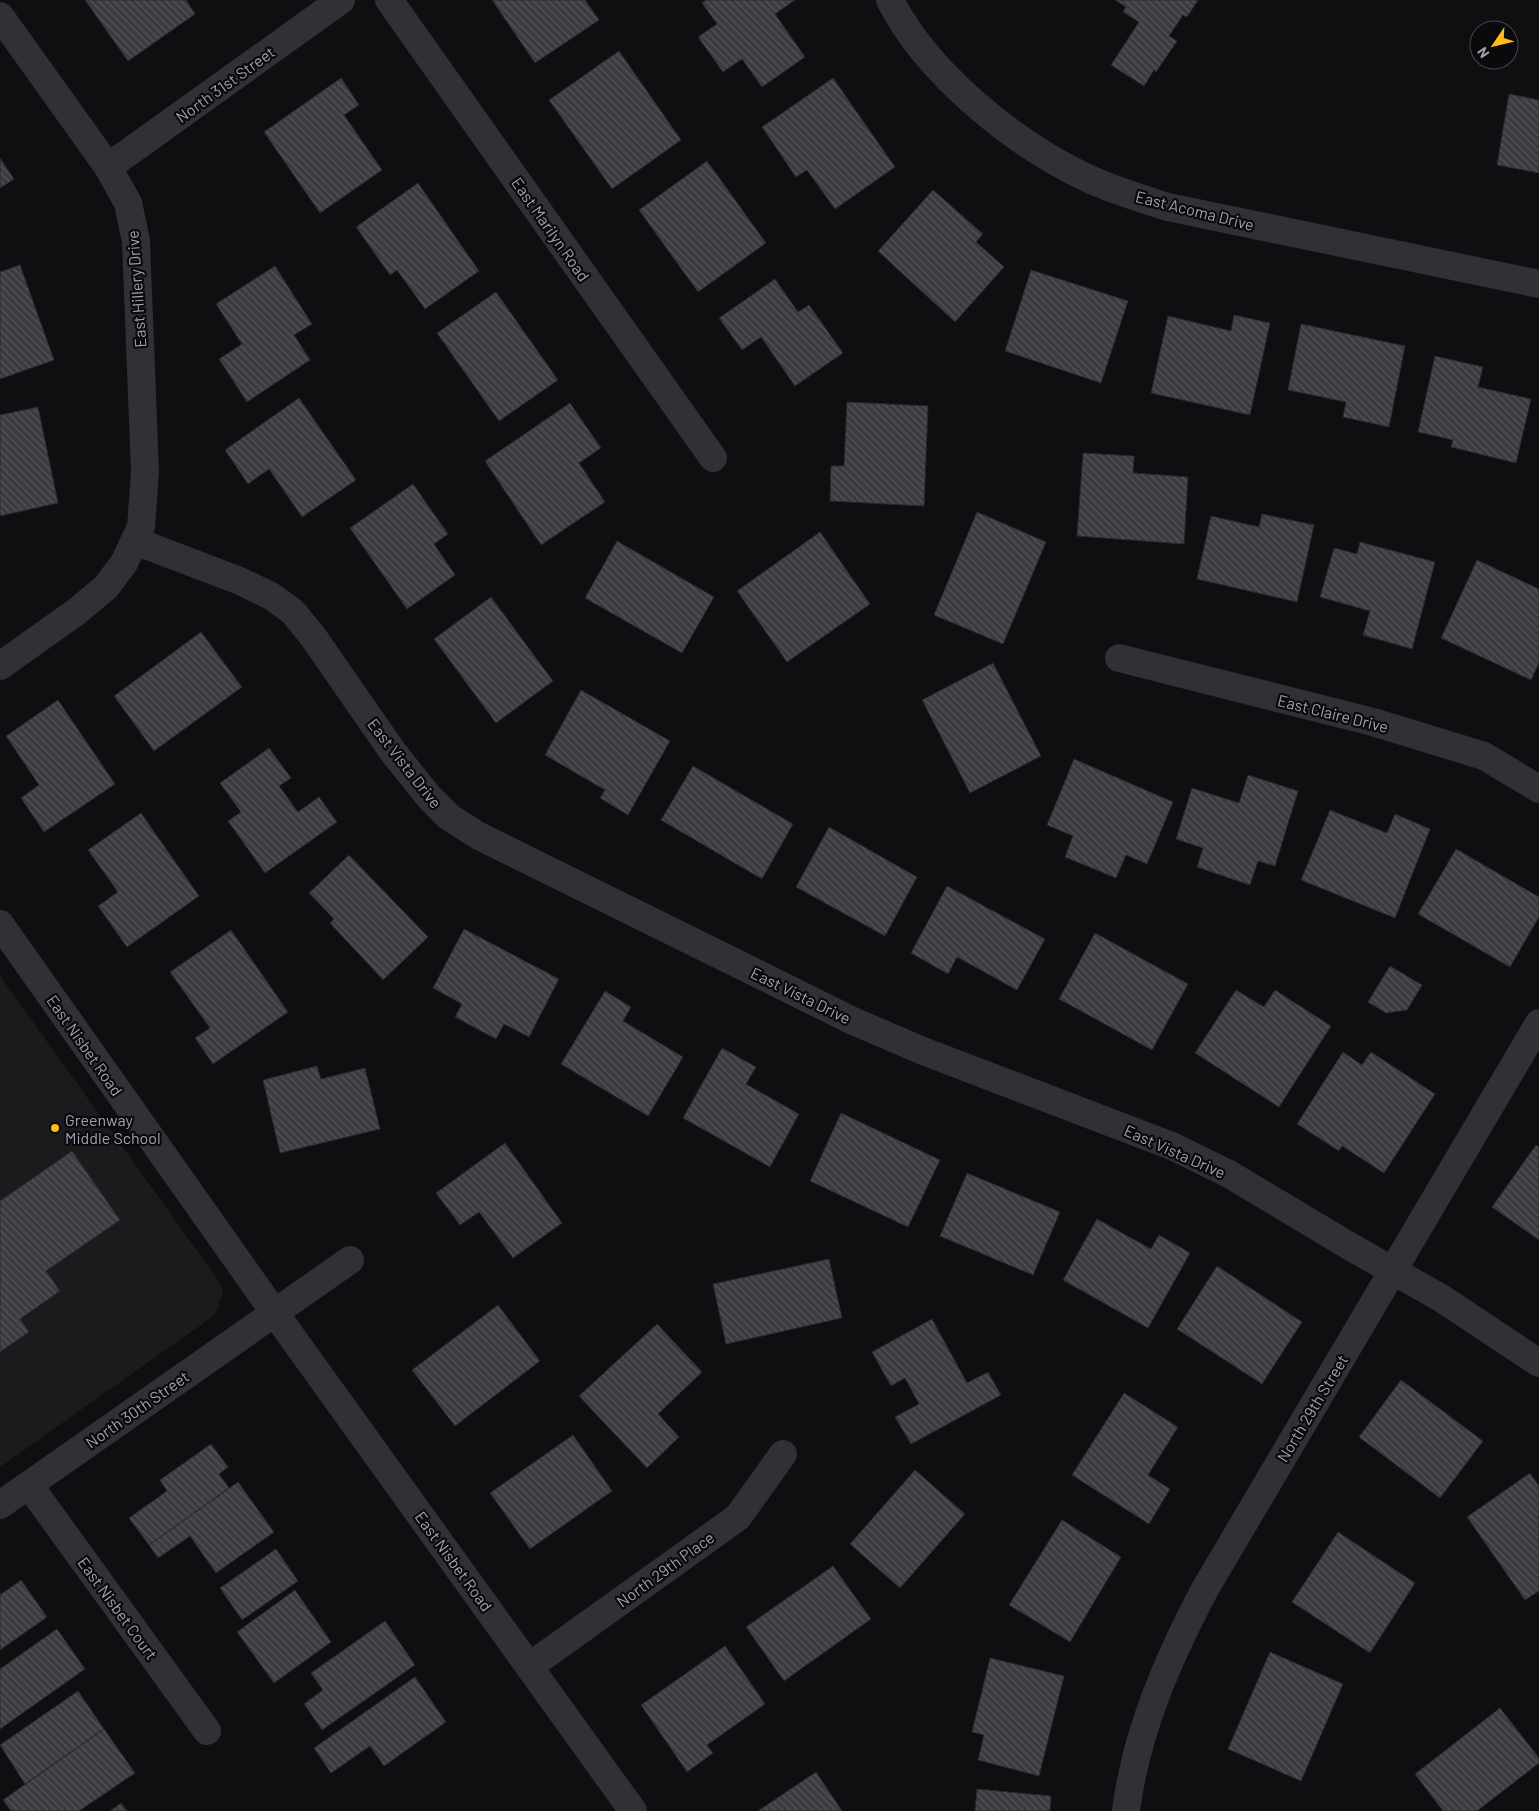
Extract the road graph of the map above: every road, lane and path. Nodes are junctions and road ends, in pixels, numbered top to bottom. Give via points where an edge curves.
1 (341, 0) edge
2 (389, 0) edge
3 (890, 0) edge
4 (0, 16) edge
5 (108, 167) junction
6 (1539, 284) edge
7 (713, 458) dead end
8 (135, 540) junction
9 (1119, 658) dead end
10 (0, 666) edge
11 (1539, 789) edge
12 (0, 924) edge
13 (1539, 1023) edge
14 (350, 1260) dead end
15 (1393, 1272) junction
16 (274, 1312) junction
17 (1539, 1363) edge
18 (783, 1454) dead end
19 (29, 1485) junction
20 (0, 1505) edge
21 (530, 1666) junction
22 (207, 1731) dead end
23 (633, 1811) edge
24 (1126, 1811) edge

1 - 5 street, North 31st Street
2 - 7 street, East Marilyn Road
3 - 6 street, East Acoma Drive via 899,19 934,63 973,101 1008,131 1085,177 1168,207
4 - 5 street, East Hillery Drive
5 - 8 street, East Hillery Drive via 128,204 136,241 145,472 144,506
8 - 10 street, East Hillery Drive via 124,563 106,587
8 - 15 street, East Vista Drive via 240,581 271,596 293,612 428,797 449,817 478,836 853,1021 1172,1146 1230,1174
9 - 11 street, East Claire Drive via 1373,722 1484,756
12 - 16 street, East Nisbet Road
13 - 15 street, North 29th Street
14 - 16 street
15 - 17 street, East Vista Drive via 1441,1298
15 - 24 street, North 29th Street via 1179,1639 1159,1682 1142,1737
16 - 19 street, North 30th Street
16 - 21 street, East Nisbet Road
18 - 21 street, North 29th Place via 738,1517
19 - 20 street, North 30th Street
19 - 22 street, East Nisbet Court
21 - 23 street, East Nisbet Road

